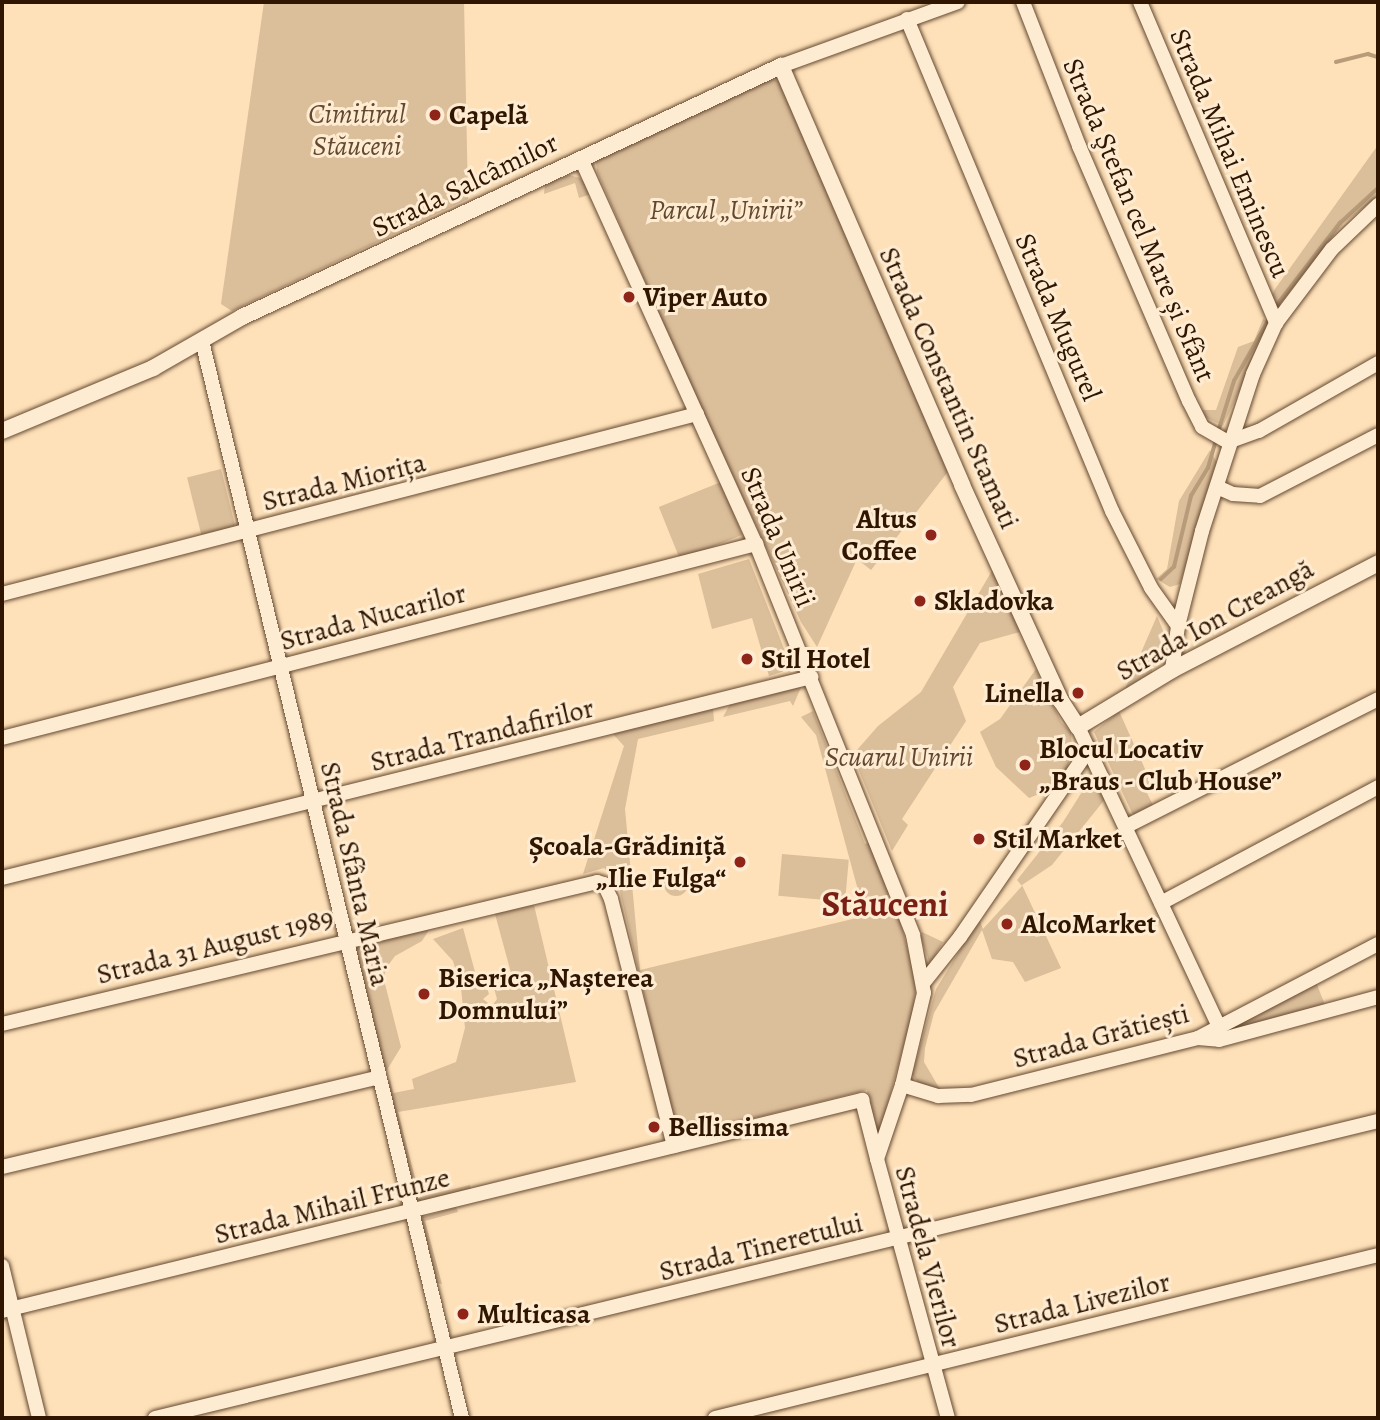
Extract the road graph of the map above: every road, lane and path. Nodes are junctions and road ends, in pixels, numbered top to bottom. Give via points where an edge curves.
1 (958, 2) edge
2 (1023, 2) edge
3 (1140, 2) edge
4 (907, 19) junction
5 (780, 66) junction
6 (582, 159) junction
7 (1378, 205) edge
8 (1276, 323) junction
9 (202, 341) junction
10 (1378, 363) edge
11 (697, 414) junction
12 (2, 431) edge
13 (1378, 435) edge
14 (1228, 442) junction
15 (1217, 487) junction
16 (247, 532) junction
17 (756, 544) junction
18 (1378, 563) edge
19 (2, 594) edge
20 (1178, 626) junction
21 (281, 666) junction
22 (1172, 670) junction
23 (811, 677) junction
24 (1378, 699) edge
25 (1078, 727) junction
26 (2, 738) edge
27 (1090, 748) junction
28 (1378, 787) edge
29 (313, 802) junction
30 (1127, 826) junction
31 (2, 878) edge
32 (1161, 903) junction
33 (345, 939) junction
34 (1378, 944) edge
35 (924, 982) junction
36 (1378, 997) edge
37 (2, 1024) edge
38 (1219, 1027) junction
39 (1198, 1038) junction
40 (379, 1077) junction
41 (902, 1085) junction
42 (1378, 1121) edge
43 (674, 1146) junction
44 (877, 1160) junction
45 (2, 1167) edge
46 (411, 1212) junction
47 (897, 1239) junction
48 (1378, 1255) edge
49 (2, 1266) edge
50 (7, 1310) edge
51 (445, 1348) junction
52 (931, 1364) junction
53 (40, 1418) edge
54 (155, 1418) edge
55 (462, 1418) edge
56 (715, 1418) edge
57 (948, 1418) edge

1 - 4 street, Strada Salcâmilor
2 - 14 street, Strada Ştefan cel Mare și Sfânt via 1079,146 1189,401 1202,428
3 - 8 street, Strada Mihai Eminescu
4 - 5 street, Strada Salcâmilor
4 - 20 street, Strada Mugurel via 1112,510 1139,567
5 - 6 street, Strada Salcâmilor
5 - 25 street, Strada Constantin Stamati via 959,478 1061,701
6 - 9 street, Strada Salcâmilor via 243,317
6 - 11 street, Strada Unirii
7 - 8 street via 1332,249
8 - 14 street
9 - 12 street, Strada Salcâmilor via 153,368
9 - 16 street, Strada Sfânta Maria
10 - 14 street via 1259,431
11 - 16 street, Strada Miorița
11 - 17 street, Strada Unirii
13 - 15 street via 1260,496 1233,494
14 - 15 street
15 - 20 street
16 - 19 street, Strada Miorița
16 - 21 street, Strada Sfânta Maria
17 - 21 street, Strada Nucarilor
17 - 23 street, Strada Unirii
18 - 22 street, Strada Ion Creangă
20 - 22 street
21 - 26 street, Strada Nucarilor
21 - 29 street, Strada Sfânta Maria
22 - 25 street, Strada Ion Creangă
23 - 29 street, Strada Trandafirilor
23 - 35 street, Strada Unirii via 904,907
24 - 30 street
25 - 27 street
27 - 30 street
27 - 35 street, Stradela Vierilor
28 - 32 street
29 - 31 street, Strada Trandafirilor
29 - 33 street, Strada Sfânta Maria
30 - 32 street
32 - 38 street
33 - 37 street, Strada 31 August 1989
33 - 40 street, Strada Sfânta Maria
33 - 43 street, Strada 31 August 1989 via 588,882 604,884
34 - 38 street, Strada Grătiești
35 - 41 street, Stradela Vierilor
36 - 39 street via 1219,1040
38 - 39 street, Strada Grătiești
39 - 41 street, Strada Grătiești via 971,1095 938,1096
40 - 45 street
40 - 46 street, Strada Sfânta Maria
41 - 44 street, Stradela Vierilor
42 - 47 street, Strada Tineretului
43 - 44 street, Strada Mihail Frunze via 862,1100
43 - 46 street, Strada Mihail Frunze
44 - 47 street, Stradela Vierilor
46 - 50 street, Strada Mihail Frunze
46 - 51 street, Strada Sfânta Maria
47 - 51 street, Strada Tineretului
47 - 52 street, Stradela Vierilor
48 - 52 street, Strada Livezilor
49 - 50 street
50 - 53 street
51 - 54 street, Strada Tineretului
51 - 55 street, Strada Sfânta Maria
52 - 56 street, Strada Livezilor
52 - 57 street, Stradela Vierilor

